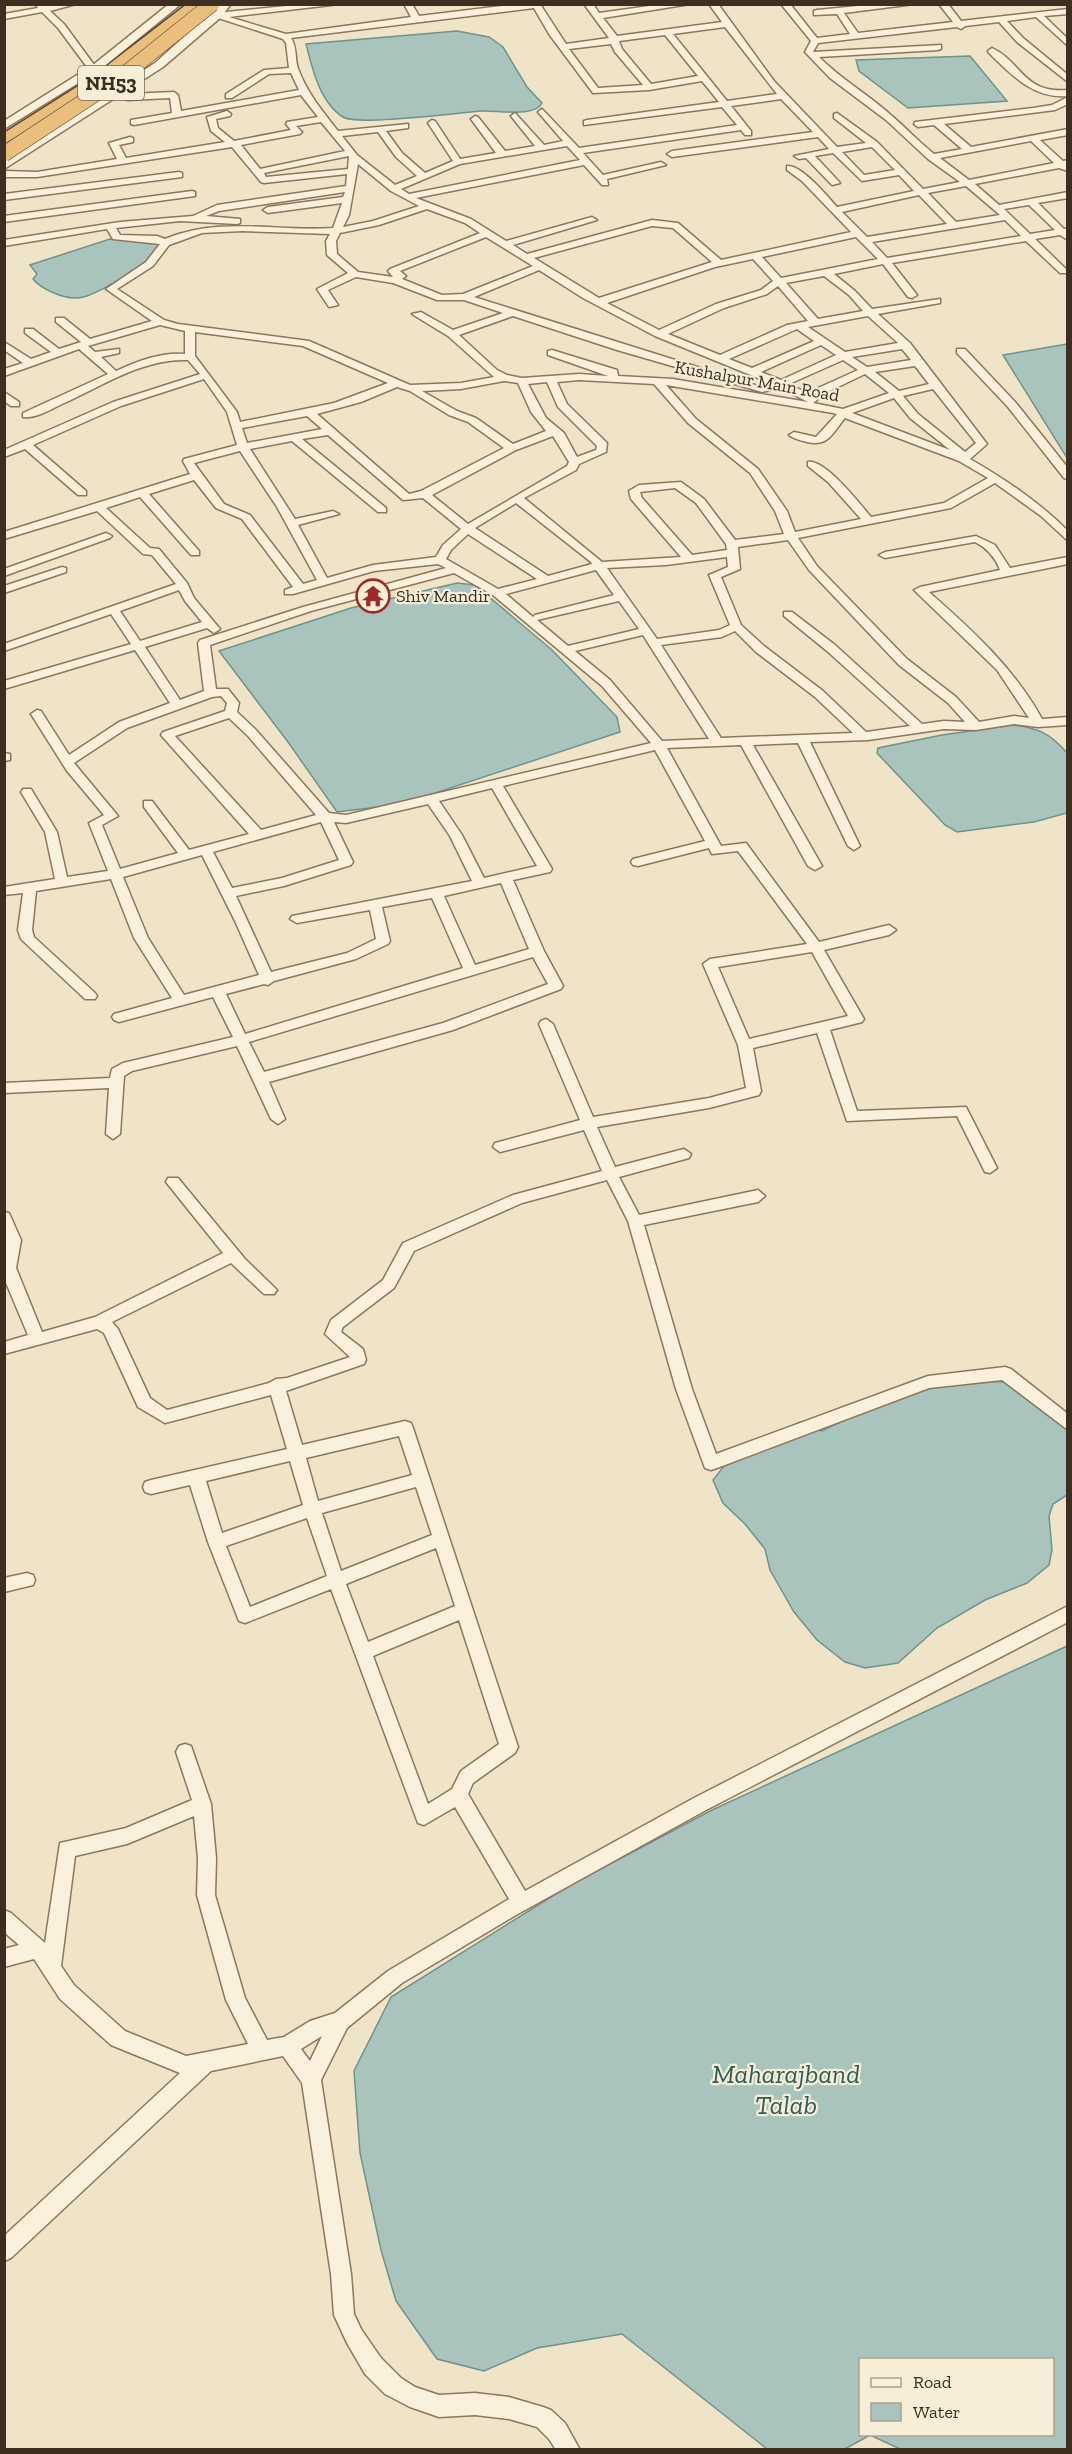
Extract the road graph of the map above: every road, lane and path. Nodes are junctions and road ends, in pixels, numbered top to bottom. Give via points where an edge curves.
1 (72, 4) edge
2 (176, 4) edge
3 (198, 4) edge
4 (226, 4) edge
5 (336, 4) edge
6 (408, 4) edge
7 (588, 4) edge
8 (686, 4) edge
9 (712, 4) edge
10 (785, 4) edge
11 (910, 4) edge
12 (943, 4) edge
13 (536, 5) edge
14 (41, 7) edge
15 (310, 7) junction
16 (870, 7) edge
17 (214, 10) edge
18 (839, 11) junction
19 (1068, 11) edge
20 (817, 13) dead end
21 (1038, 15) junction
22 (4, 16) edge
23 (597, 16) junction
24 (295, 18) dead end
25 (417, 20) junction
26 (1002, 20) junction
27 (726, 24) junction
28 (962, 26) junction
29 (668, 32) junction
30 (286, 37) junction
31 (856, 37) junction
32 (614, 40) junction
33 (815, 41) junction
34 (1068, 44) edge
35 (564, 47) junction
36 (938, 47) dead end
37 (992, 51) dead end
38 (812, 55) junction
39 (93, 69) junction
40 (294, 70) junction
41 (703, 78) junction
42 (1068, 80) edge
43 (649, 87) junction
44 (1068, 93) edge
45 (114, 94) junction
46 (305, 95) junction
47 (229, 96) dead end
48 (782, 96) junction
49 (1068, 100) edge
50 (722, 102) junction
51 (542, 112) dead end
52 (903, 113) dead end
53 (177, 116) junction
54 (515, 116) dead end
55 (837, 116) dead end
56 (889, 118) junction
57 (323, 119) junction
58 (475, 119) dead end
59 (134, 122) dead end
60 (936, 122) junction
61 (432, 123) dead end
62 (587, 123) dead end
63 (918, 124) dead end
64 (4, 126) edge
65 (405, 126) dead end
66 (743, 127) junction
67 (380, 129) junction
68 (1068, 132) edge
69 (336, 134) junction
70 (819, 134) junction
71 (1033, 138) junction
72 (4, 140) edge
73 (130, 140) dead end
74 (756, 142) junction
75 (569, 143) junction
76 (233, 144) junction
77 (874, 144) junction
78 (541, 147) junction
79 (968, 149) junction
80 (836, 151) junction
81 (577, 152) junction
82 (4, 154) edge
83 (502, 154) junction
84 (672, 154) dead end
85 (353, 155) junction
86 (931, 157) junction
87 (123, 162) junction
88 (458, 162) junction
89 (586, 162) junction
90 (90, 165) junction
91 (661, 165) dead end
92 (4, 166) edge
93 (1066, 166) edge
94 (790, 168) dead end
95 (258, 171) junction
96 (354, 171) junction
97 (902, 172) junction
98 (4, 174) edge
99 (179, 175) dead end
100 (422, 175) junction
101 (835, 183) dead end
102 (965, 183) junction
103 (99, 187) junction
104 (350, 188) junction
105 (394, 189) junction
106 (921, 192) junction
107 (192, 194) dead end
108 (1068, 195) edge
109 (4, 197) edge
110 (407, 197) junction
111 (345, 200) junction
112 (1030, 201) junction
113 (429, 206) junction
114 (108, 207) junction
115 (996, 208) junction
116 (836, 210) junction
117 (259, 211) dead end
118 (193, 217) junction
119 (1006, 217) junction
120 (4, 219) edge
121 (592, 220) dead end
122 (954, 226) junction
123 (114, 227) junction
124 (296, 231) junction
125 (337, 231) junction
126 (1066, 233) edge
127 (485, 234) junction
128 (862, 236) junction
129 (1030, 238) junction
130 (4, 243) edge
131 (165, 243) junction
132 (919, 243) junction
133 (503, 245) junction
134 (755, 255) junction
135 (524, 258) junction
136 (885, 261) junction
137 (720, 264) junction
138 (539, 267) junction
139 (825, 272) junction
140 (1065, 273) edge
141 (355, 274) junction
142 (395, 280) junction
143 (777, 282) junction
144 (912, 295) dead end
145 (465, 297) junction
146 (936, 301) dead end
147 (598, 302) junction
148 (333, 305) dead end
149 (869, 312) junction
150 (512, 313) junction
151 (417, 314) dead end
152 (60, 320) dead end
153 (814, 321) junction
154 (160, 322) junction
155 (798, 325) junction
156 (190, 329) junction
157 (29, 331) dead end
158 (452, 334) junction
159 (659, 334) junction
160 (823, 341) junction
161 (85, 344) junction
162 (4, 345) edge
163 (906, 345) junction
164 (115, 351) dead end
165 (961, 351) dead end
166 (58, 353) junction
167 (552, 353) dead end
168 (845, 355) junction
169 (93, 356) junction
170 (190, 357) junction
171 (720, 359) junction
172 (920, 362) junction
173 (30, 363) junction
174 (866, 370) junction
175 (752, 372) junction
176 (4, 373) edge
177 (116, 375) junction
178 (206, 375) junction
179 (504, 378) junction
180 (550, 378) junction
181 (612, 379) junction
182 (522, 381) junction
183 (657, 381) junction
184 (396, 383) junction
185 (782, 384) junction
186 (937, 385) junction
187 (409, 388) junction
188 (897, 394) junction
189 (4, 395) edge
190 (806, 398) junction
191 (790, 402) junction
192 (15, 404) dead end
193 (839, 412) junction
194 (310, 413) junction
195 (27, 415) dead end
196 (236, 426) junction
197 (331, 431) junction
198 (553, 432) junction
199 (794, 435) dead end
200 (294, 438) junction
201 (28, 446) junction
202 (243, 447) junction
203 (512, 448) junction
204 (4, 454) edge
205 (963, 459) junction
206 (574, 462) junction
207 (812, 464) dead end
208 (196, 476) junction
209 (1068, 476) edge
210 (996, 478) junction
211 (82, 493) dead end
212 (142, 493) junction
213 (425, 494) junction
214 (518, 498) junction
215 (98, 506) junction
216 (382, 510) dead end
217 (333, 514) dead end
218 (867, 519) junction
219 (291, 523) junction
220 (467, 528) junction
221 (4, 536) edge
222 (791, 536) junction
223 (106, 537) dead end
224 (1068, 537) edge
225 (733, 548) junction
226 (195, 554) dead end
227 (885, 555) dead end
228 (689, 559) junction
229 (440, 560) junction
230 (1068, 560) edge
231 (600, 566) junction
232 (456, 569) junction
233 (62, 570) dead end
234 (1006, 572) junction
235 (4, 573) edge
236 (548, 580) junction
237 (323, 581) junction
238 (183, 585) junction
239 (300, 588) junction
240 (4, 590) edge
241 (289, 592) dead end
242 (497, 593) junction
243 (621, 597) junction
244 (114, 610) junction
245 (788, 614) dead end
246 (539, 618) dead end
247 (209, 624) junction
248 (736, 626) junction
249 (645, 631) junction
250 (223, 637) junction
251 (654, 643) junction
252 (139, 646) junction
253 (4, 648) edge
254 (565, 650) junction
255 (4, 685) edge
256 (210, 693) junction
257 (177, 704) junction
258 (231, 712) junction
259 (37, 714) dead end
260 (1068, 721) edge
261 (1038, 723) junction
262 (976, 726) junction
263 (921, 729) junction
264 (863, 736) junction
265 (802, 739) junction
266 (745, 741) junction
267 (717, 742) junction
268 (658, 745) junction
269 (67, 762) junction
270 (496, 784) junction
271 (27, 792) dead end
272 (431, 799) junction
273 (148, 804) dead end
274 (325, 818) junction
275 (257, 834) junction
276 (712, 843) junction
277 (854, 846) dead end
278 (205, 849) junction
279 (186, 855) junction
280 (638, 862) dead end
281 (814, 866) dead end
282 (118, 874) junction
283 (506, 878) junction
284 (62, 882) junction
285 (480, 883) junction
286 (30, 887) junction
287 (4, 891) edge
288 (436, 893) junction
289 (229, 894) junction
290 (375, 904) junction
291 (297, 919) dead end
292 (889, 930) dead end
293 (816, 946) junction
294 (537, 951) junction
295 (471, 971) junction
296 (268, 980) junction
297 (218, 992) junction
298 (90, 996) dead end
299 (181, 1001) junction
300 (119, 1017) dead end
301 (546, 1024) dead end
302 (822, 1027) junction
303 (240, 1040) junction
304 (745, 1045) junction
305 (262, 1078) junction
306 (116, 1083) junction
307 (4, 1088) edge
308 (278, 1119) dead end
309 (589, 1123) junction
310 (113, 1134) dead end
311 (500, 1147) dead end
312 (684, 1154) dead end
313 (990, 1168) dead end
314 (610, 1173) junction
315 (173, 1182) dead end
316 (758, 1196) dead end
317 (4, 1217) edge
318 (635, 1221) junction
319 (233, 1255) junction
320 (6, 1269) edge
321 (270, 1290) dead end
322 (99, 1322) junction
323 (37, 1339) junction
324 (4, 1348) edge
325 (276, 1385) junction
326 (1068, 1424) edge
327 (296, 1452) junction
328 (196, 1476) junction
329 (422, 1479) junction
330 (152, 1487) dead end
331 (313, 1509) junction
332 (441, 1539) junction
333 (216, 1542) junction
334 (27, 1580) dead end
335 (337, 1580) junction
336 (4, 1585) edge
337 (464, 1610) junction
338 (1068, 1613) edge
339 (363, 1652) junction
340 (185, 1752) dead end
341 (458, 1795) junction
342 (202, 1803) junction
343 (521, 1902) junction
344 (4, 1919) edge
345 (38, 1949) junction
346 (4, 1958) edge
347 (51, 1968) junction
348 (340, 2021) junction
349 (287, 2046) junction
350 (262, 2051) junction
351 (206, 2062) junction
352 (311, 2079) junction
353 (4, 2251) edge
354 (569, 2450) edge

1 - 14 street
2 - 39 street
3 - 17 street
3 - 72 highway, NH53 via 96,81
4 - 17 street
5 - 15 street
6 - 25 street
7 - 23 street
8 - 23 street
9 - 27 street
10 - 33 street
11 - 16 street
12 - 28 street
13 - 25 street
13 - 35 street
14 - 22 street
14 - 39 street via 61,26
15 - 17 street
15 - 24 street
16 - 18 street
17 - 30 street
17 - 45 street via 159,64
17 - 82 highway, NH53, bridge
18 - 20 street
18 - 31 street
19 - 21 street
21 - 26 street
21 - 34 street
23 - 32 street
25 - 30 street
26 - 28 street
26 - 42 street
27 - 29 street
27 - 48 street
28 - 31 street
29 - 32 street
29 - 41 street
30 - 40 street
31 - 33 street
32 - 35 street
32 - 43 street
33 - 38 street via 809,52
35 - 43 street via 596,91
36 - 38 street
37 - 44 street via 1033,88 1046,95
38 - 56 street
39 - 64 street
40 - 46 street
40 - 47 street via 267,72
41 - 43 street
41 - 50 street
45 - 53 street via 174,95
45 - 92 street
46 - 53 street
46 - 57 street
46 - 76 street via 211,117 214,129
48 - 50 street
48 - 70 street
49 - 60 street via 1033,111
50 - 62 street
50 - 66 street
51 - 75 street
52 - 56 street
53 - 59 street
54 - 78 street
55 - 77 street
56 - 86 street
57 - 69 street
57 - 76 street via 290,124 297,132
58 - 83 street
60 - 63 street
60 - 79 street
61 - 88 street
65 - 67 street
66 - 74 street
66 - 81 street
67 - 69 street
67 - 100 street via 404,160
68 - 71 street
69 - 85 street
70 - 74 street
70 - 80 street
71 - 79 street
71 - 93 street
73 - 87 street via 114,143
74 - 84 street
75 - 78 street
75 - 81 street
76 - 87 street
76 - 95 street
77 - 80 street
77 - 97 street
78 - 83 street
79 - 86 street
80 - 97 street via 862,178
80 - 101 street via 804,155
81 - 89 street
83 - 88 street
85 - 95 street
85 - 96 street
85 - 105 street
86 - 102 street
87 - 90 street
88 - 100 street
89 - 91 street via 603,181
89 - 110 street
90 - 98 street via 15,176
90 - 103 street
93 - 102 street
94 - 116 street
95 - 96 street via 264,180
96 - 104 street
97 - 106 street
99 - 103 street
100 - 105 street
102 - 106 street
102 - 115 street
103 - 109 street
103 - 114 street
104 - 111 street
104 - 118 street via 217,208
105 - 110 street
106 - 116 street
106 - 122 street
107 - 114 street
108 - 112 street
110 - 113 street
111 - 117 street
111 - 125 street
112 - 115 street
112 - 126 street
113 - 125 street via 390,221
113 - 127 street via 452,213
114 - 120 street
114 - 123 street
115 - 119 street
116 - 128 street
118 - 123 street
118 - 124 street
119 - 122 street
119 - 129 street
121 - 133 street
122 - 132 street
123 - 130 street
123 - 131 street via 116,237
124 - 125 street
124 - 131 street via 222,229
125 - 141 street via 331,241 332,255
126 - 129 street
127 - 133 street
127 - 142 street via 393,271 401,276
128 - 132 street
128 - 134 street
128 - 136 street
129 - 132 street
129 - 140 street
131 - 154 street via 156,259 111,289
132 - 136 street
133 - 135 street
134 - 137 street
134 - 143 street
135 - 137 street via 652,223 675,225
135 - 138 street
136 - 139 street
136 - 144 street
137 - 147 street
138 - 145 street
138 - 147 street
139 - 143 street
139 - 149 street
141 - 142 street
141 - 148 street via 322,289
142 - 145 street via 441,298
143 - 153 street
143 - 159 street via 764,292 720,306
145 - 150 street
146 - 149 street
147 - 159 street
149 - 153 street
149 - 163 street
150 - 158 street
150 - 191 street via 781,394
151 - 158 street
152 - 161 street
153 - 155 street
154 - 156 street
154 - 161 street
155 - 160 street
155 - 171 street
156 - 170 street
156 - 184 street via 305,343
157 - 166 street
158 - 179 street
159 - 171 street
160 - 168 street
160 - 175 street
161 - 166 street
161 - 169 street
162 - 173 street
163 - 168 street
163 - 172 street
164 - 169 street
165 - 209 street via 1012,405
166 - 173 street
167 - 181 street via 613,372
168 - 174 street
168 - 185 street
169 - 177 street
170 - 177 street via 178,354
170 - 178 street
171 - 175 street
172 - 174 street
172 - 186 street
173 - 176 street
174 - 188 street
174 - 190 street
175 - 185 street
177 - 195 street
178 - 196 street via 232,412
178 - 201 street via 117,404
179 - 182 street, Kushalpur Main Road
179 - 187 street via 461,386
180 - 181 street, Kushalpur Main Road
180 - 182 street, Kushalpur Main Road
180 - 206 street via 562,405 603,445 601,452
181 - 183 street, Kushalpur Main Road
182 - 198 street via 536,410
183 - 191 street, Kushalpur Main Road
183 - 222 street via 692,421 754,471 781,511
184 - 187 street
184 - 194 street via 374,394
185 - 190 street
186 - 188 street
186 - 205 street via 982,444
187 - 203 street via 472,420
188 - 193 street
188 - 205 street via 914,416
189 - 192 street
190 - 193 street
191 - 193 street, Kushalpur Main Road
193 - 199 street via 834,428 823,438 813,441
193 - 205 street, Kushalpur Main Road
194 - 196 street
194 - 197 street
196 - 202 street
197 - 200 street
197 - 213 street via 407,498
198 - 203 street
198 - 206 street via 560,435
200 - 202 street
200 - 216 street
201 - 204 street
201 - 211 street
202 - 208 street via 188,461
202 - 219 street
203 - 213 street
205 - 210 street, Kushalpur Main Road
206 - 214 street via 572,468
207 - 218 street
208 - 212 street
208 - 239 street via 220,506 246,517
210 - 218 street via 947,506
210 - 224 street, Kushalpur Main Road via 1045,514
212 - 215 street
212 - 226 street
213 - 220 street
214 - 220 street
214 - 231 street via 586,550
215 - 221 street
215 - 238 street via 147,552 155,551
217 - 219 street
218 - 222 street
219 - 237 street
220 - 229 street via 442,550
220 - 236 street
222 - 225 street
222 - 262 street via 813,568 903,662 952,699
223 - 235 street
225 - 228 street
225 - 228 street via 700,501 677,484 634,491
225 - 248 street via 734,569 715,575
227 - 234 street via 976,539 988,545 1004,563
228 - 231 street
229 - 232 street
229 - 237 street via 373,568
230 - 234 street
231 - 236 street
231 - 243 street
232 - 242 street
232 - 250 street via 307,609
233 - 240 street
234 - 261 street via 920,590 986,653 1029,705
236 - 242 street
237 - 239 street
238 - 244 street
238 - 247 street
239 - 241 street
242 - 254 street
243 - 246 street
243 - 249 street
244 - 252 street
244 - 253 street
245 - 263 street
247 - 250 street
247 - 252 street
248 - 251 street via 722,633
248 - 264 street
249 - 251 street
249 - 254 street
250 - 256 street via 204,643
251 - 267 street
252 - 255 street
252 - 257 street
254 - 268 street via 606,683
256 - 257 street
256 - 258 street via 224,692 233,703
257 - 269 street via 123,725
258 - 274 street
258 - 275 street via 167,735
259 - 269 street
260 - 261 street
261 - 262 street via 1014,720
262 - 263 street
263 - 264 street
264 - 265 street
265 - 266 street
265 - 277 street
266 - 267 street
266 - 281 street
267 - 268 street
268 - 270 street
268 - 276 street
269 - 282 street via 112,816 95,823
270 - 272 street
270 - 283 street via 545,869
271 - 284 street via 51,832
272 - 274 street via 346,819
272 - 285 street via 456,835
273 - 279 street
274 - 275 street
274 - 289 street via 346,862
275 - 278 street
276 - 280 street
276 - 293 street via 717,851 741,846
278 - 279 street
278 - 289 street
279 - 282 street
282 - 284 street
282 - 299 street via 141,938
283 - 285 street
283 - 294 street
284 - 286 street
285 - 288 street
286 - 287 street
286 - 298 street via 25,930 28,939
288 - 290 street
288 - 295 street
289 - 296 street
290 - 291 street
290 - 296 street via 383,941 351,956
292 - 293 street
293 - 302 street via 857,1019
293 - 304 street via 710,964
294 - 295 street
294 - 305 street via 556,986 551,990 448,1027
295 - 303 street
296 - 297 street
297 - 299 street
297 - 303 street
299 - 300 street
301 - 309 street
302 - 304 street
302 - 313 street via 852,1117 961,1111
303 - 305 street
303 - 306 street via 128,1067 117,1073
304 - 309 street via 754,1091 709,1103
305 - 308 street
306 - 307 street
306 - 310 street
309 - 311 street
309 - 314 street
312 - 314 street
314 - 318 street
314 - 325 street via 518,1199 408,1247 389,1284 336,1324 333,1335 357,1353 358,1359 312,1378
315 - 319 street
316 - 318 street
317 - 320 street via 13,1240
318 - 326 street via 684,1389 711,1463 928,1382 1005,1373
319 - 321 street
319 - 322 street
320 - 323 street
322 - 323 street
322 - 325 street via 110,1329 144,1402 165,1417
323 - 324 street
325 - 327 street
327 - 328 street
327 - 329 street via 405,1428
327 - 331 street
328 - 330 street
328 - 333 street
329 - 331 street
329 - 332 street
331 - 333 street
331 - 335 street
332 - 335 street
332 - 337 street
333 - 335 street via 245,1616
334 - 336 street
335 - 339 street
337 - 339 street
337 - 341 street via 509,1747 467,1777
338 - 343 street
339 - 341 street via 424,1817
340 - 342 street
341 - 343 street
342 - 347 street via 127,1836 67,1849
342 - 350 street via 206,1895 236,2000
343 - 348 street via 395,1977
344 - 345 street
345 - 346 street
345 - 347 street
347 - 351 street via 67,1992 118,2038 186,2066
348 - 349 street via 317,2028
348 - 352 street
349 - 350 street
349 - 352 street
350 - 351 street
351 - 353 street
352 - 354 street via 344,2315 374,2366 401,2391 439,2406 475,2404 543,2418

